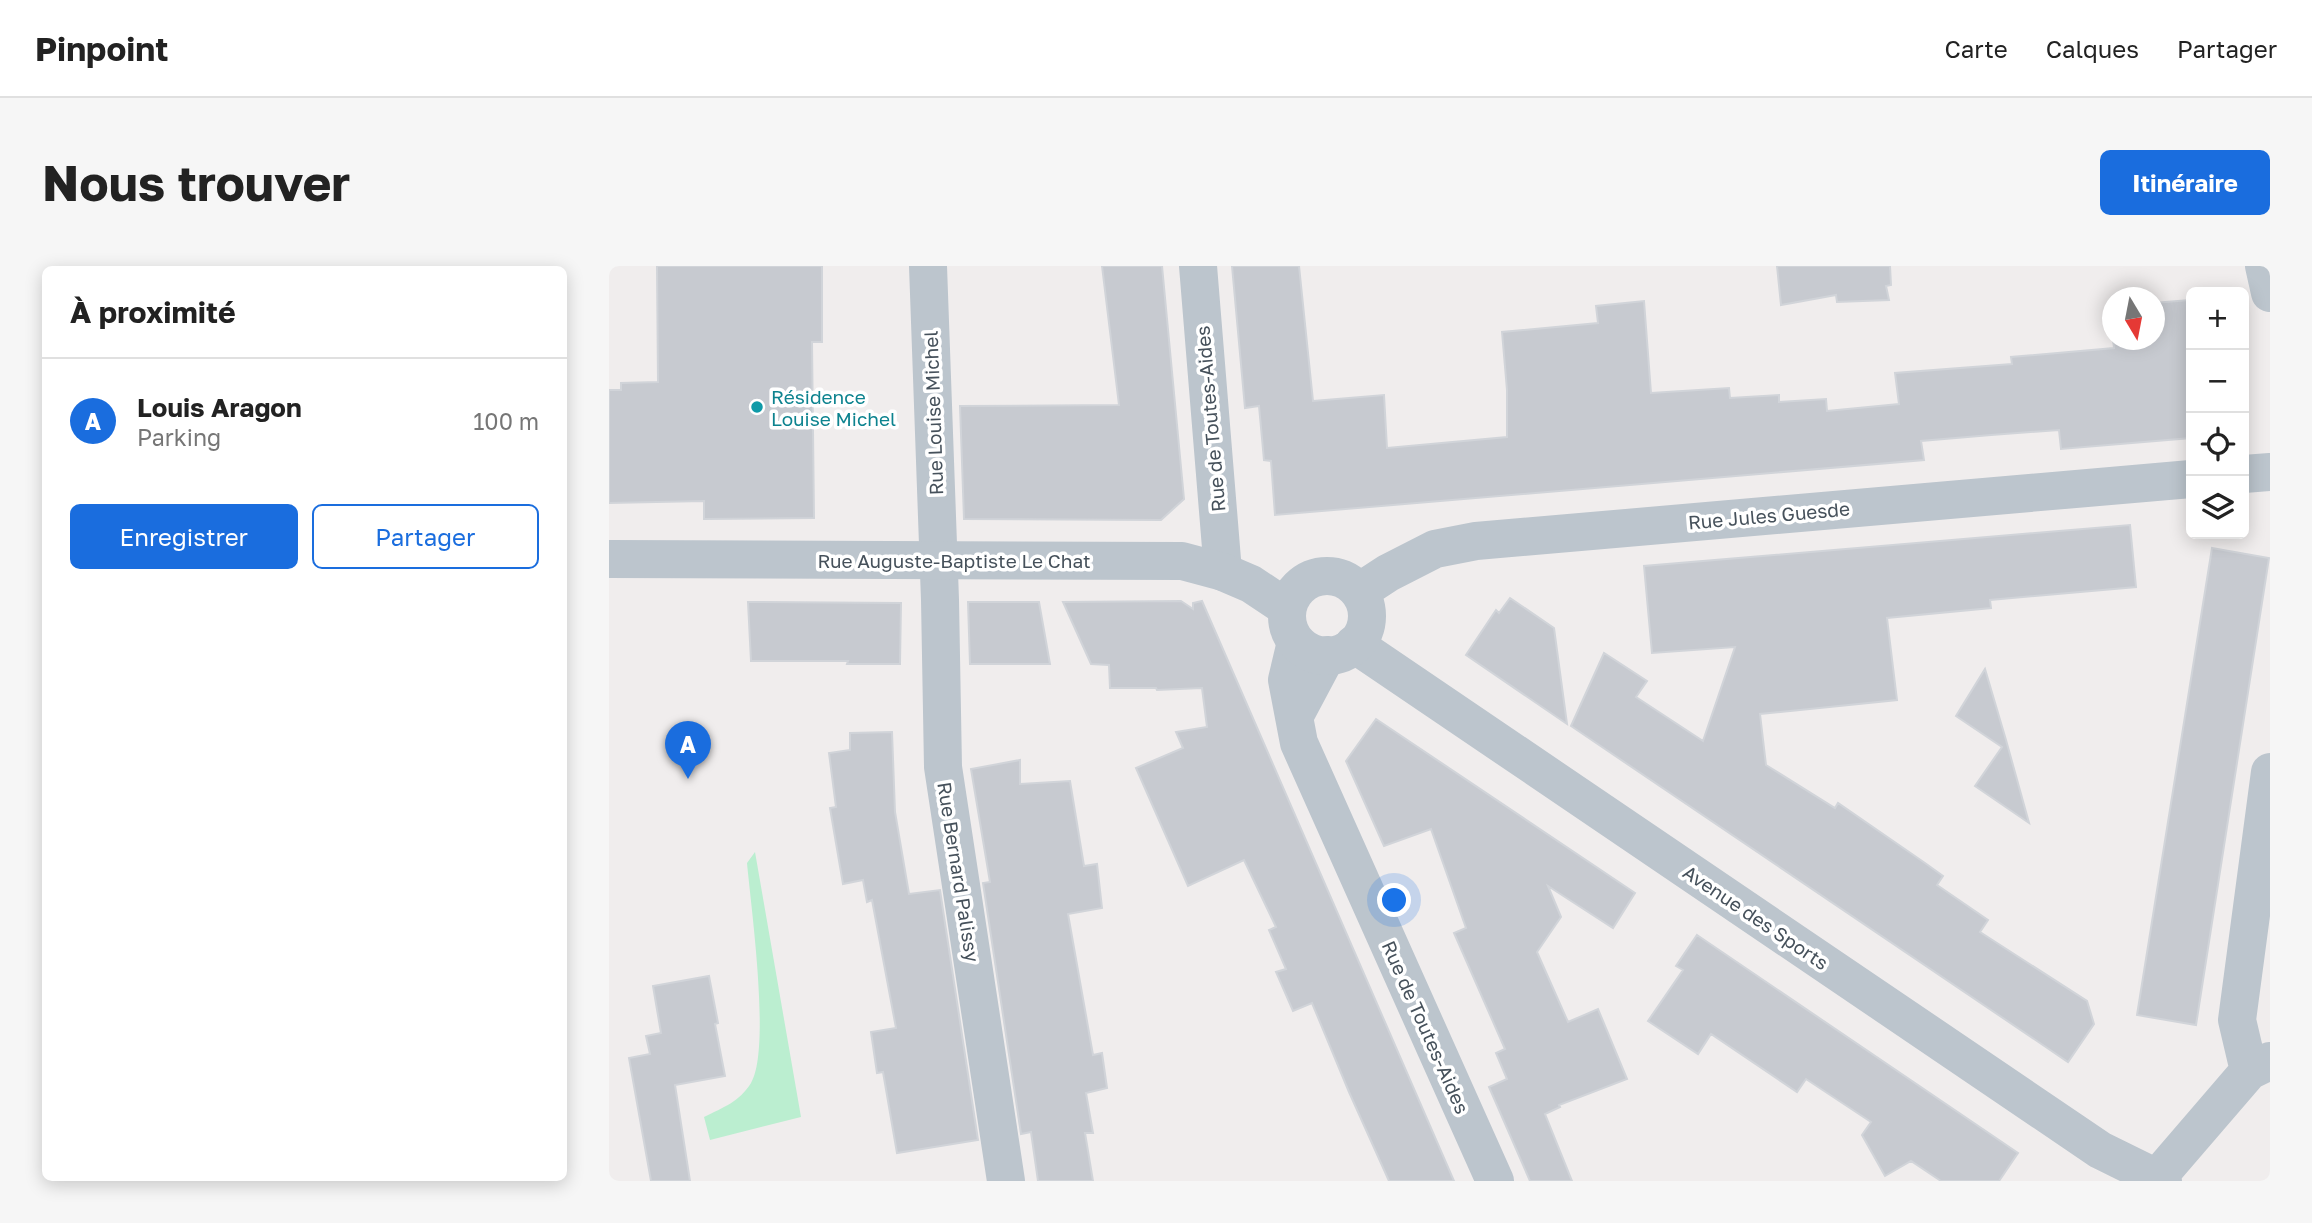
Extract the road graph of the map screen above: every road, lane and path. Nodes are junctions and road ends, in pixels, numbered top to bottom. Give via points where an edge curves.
1 (928, 266) edge
2 (1198, 266) edge
3 (2264, 266) edge
4 (2270, 293) edge
5 (2270, 472) edge
6 (2249, 474) edge
7 (2186, 478) edge
8 (609, 559) edge
9 (939, 560) junction
10 (1223, 572) junction
11 (1359, 592) junction
12 (1316, 637) junction
13 (2270, 772) edge
14 (2259, 1066) edge
15 (2157, 1180) edge
16 (1006, 1181) edge
17 (1495, 1181) edge

1 - 9 street, Rue Louise Michel
2 - 10 street, Rue de Toutes-Aides
3 - 4 street
5 - 6 street
7 - 11 street, Rue Jules Guesde via 1476,541 1435,549
8 - 9 street, Rue Auguste-Baptiste Le Chat
9 - 10 street, Rue Auguste-Baptiste Le Chat via 1182,561
9 - 16 street, Rue Bernard Palissy via 943,767
10 - 12 street, Rue Auguste-Baptiste Le Chat via 1251,584
11 - 12 street via 1364,600 1365,629
11 - 12 street via 1350,582 1324,575 1300,586 1292,596
12 - 15 street, Avenue des Sports via 2100,1150
12 - 17 street, Rue de Toutes-Aides via 1287,680 1299,743
13 - 14 street via 2237,1020
14 - 15 street

